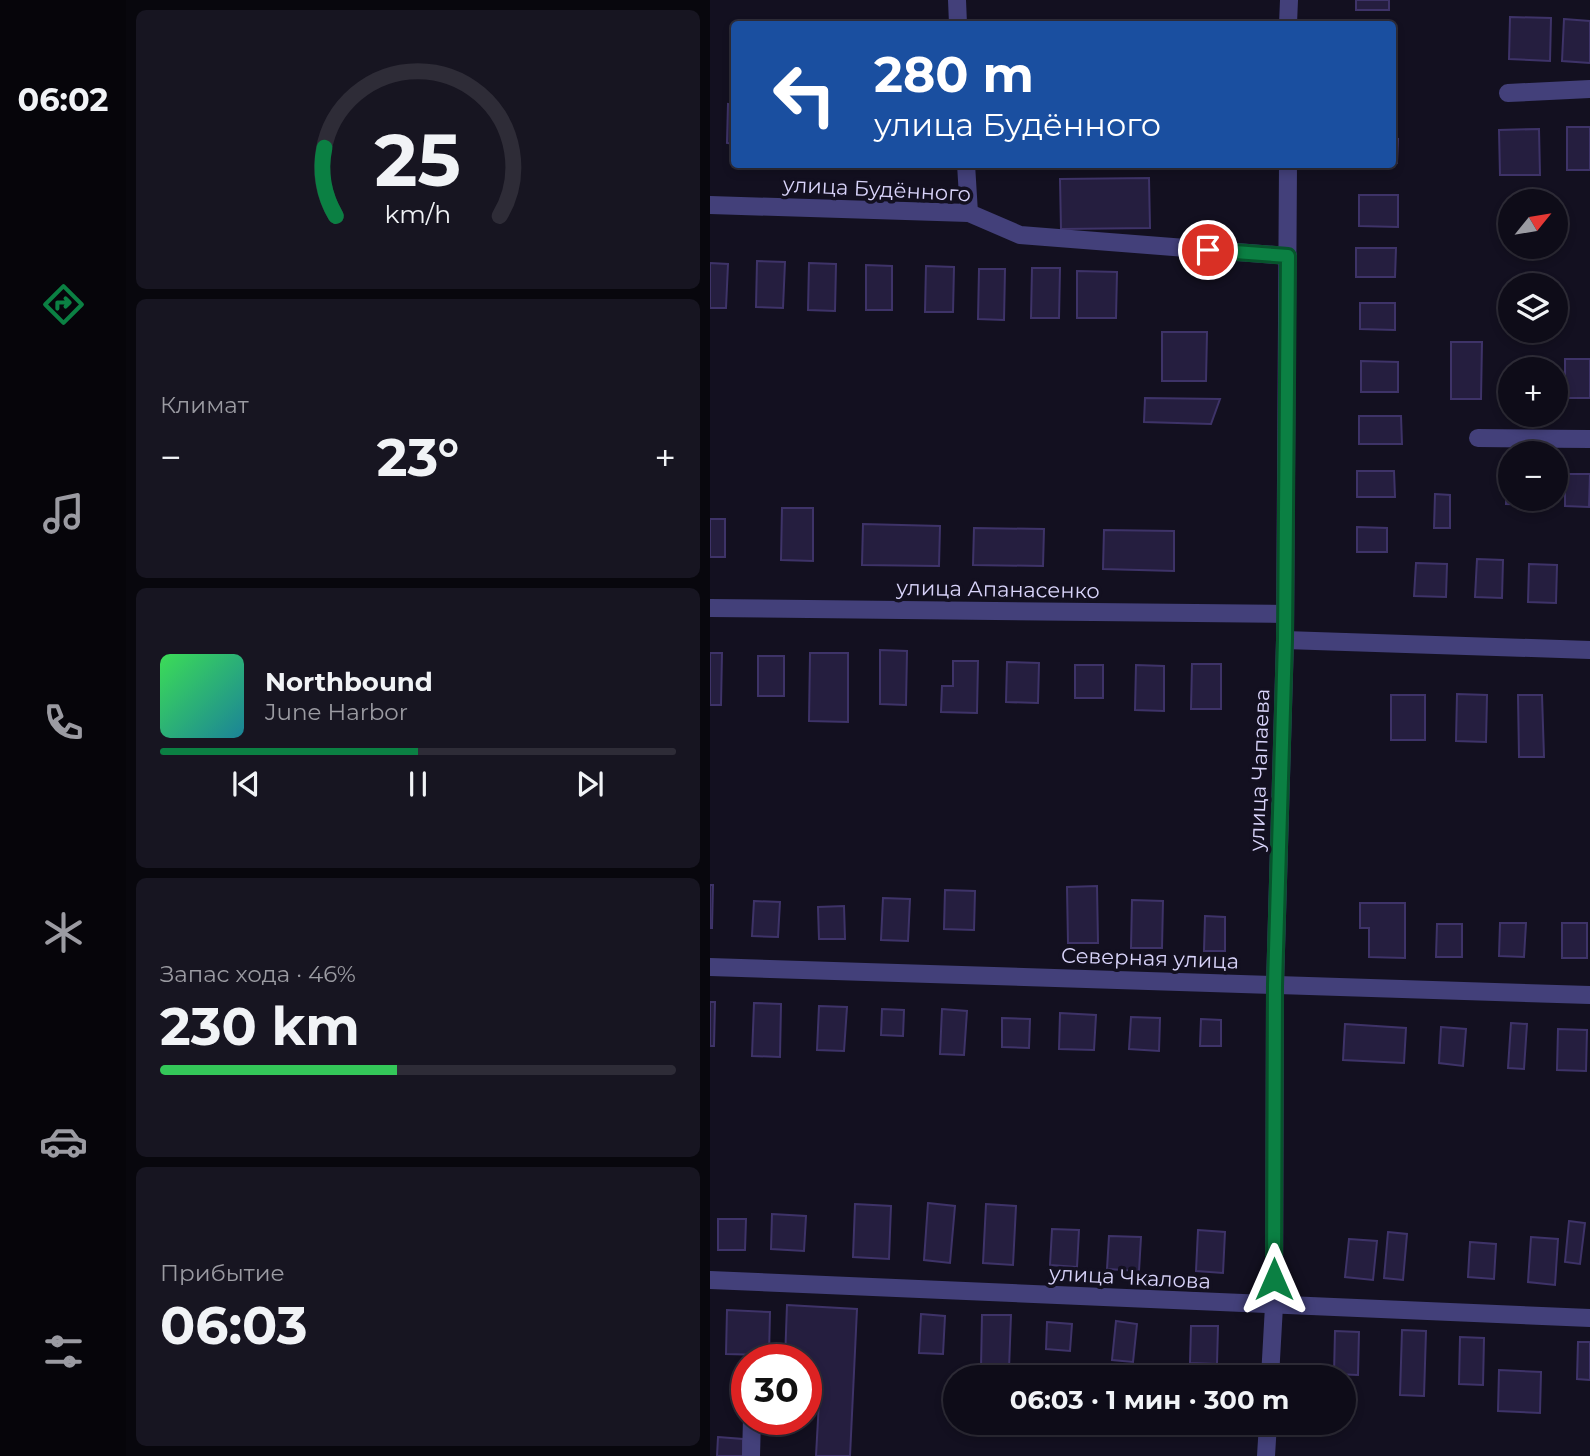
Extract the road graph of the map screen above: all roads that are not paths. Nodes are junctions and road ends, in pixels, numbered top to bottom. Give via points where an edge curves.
1 (957, 0) edge
2 (1289, 0) edge
3 (958, 21) edge
4 (1289, 21) edge
5 (1590, 89) edge
6 (1508, 93) dead end
7 (966, 168) edge
8 (1288, 168) edge
9 (710, 205) edge
10 (969, 213) junction
11 (1288, 256) junction
12 (1478, 438) dead end
13 (1590, 439) edge
14 (710, 608) edge
15 (1285, 614) junction
16 (1285, 640) junction
17 (1590, 650) edge
18 (710, 967) edge
19 (1275, 985) junction
20 (1590, 995) edge
21 (710, 1280) edge
22 (1274, 1306) junction
23 (1590, 1318) edge
24 (1271, 1365) edge
25 (752, 1435) edge
26 (1267, 1435) edge
27 (751, 1456) edge
28 (1266, 1456) edge

1 - 3 street
2 - 4 street
5 - 6 street
7 - 10 street
8 - 11 street, улица Чапаева
9 - 10 street, улица Будённого
10 - 11 street, улица Будённого via 1020,236
11 - 15 street, улица Чапаева
12 - 13 street
14 - 15 street, улица Апанасенко
15 - 16 street, улица Чапаева
16 - 17 street
16 - 19 street, улица Чапаева
18 - 19 street, Северная улица
19 - 20 street, Северная улица
19 - 22 street, улица Чапаева
21 - 22 street, улица Чкалова
22 - 23 street, улица Чкалова
22 - 24 street, улица Чапаева
25 - 27 street
26 - 28 street

